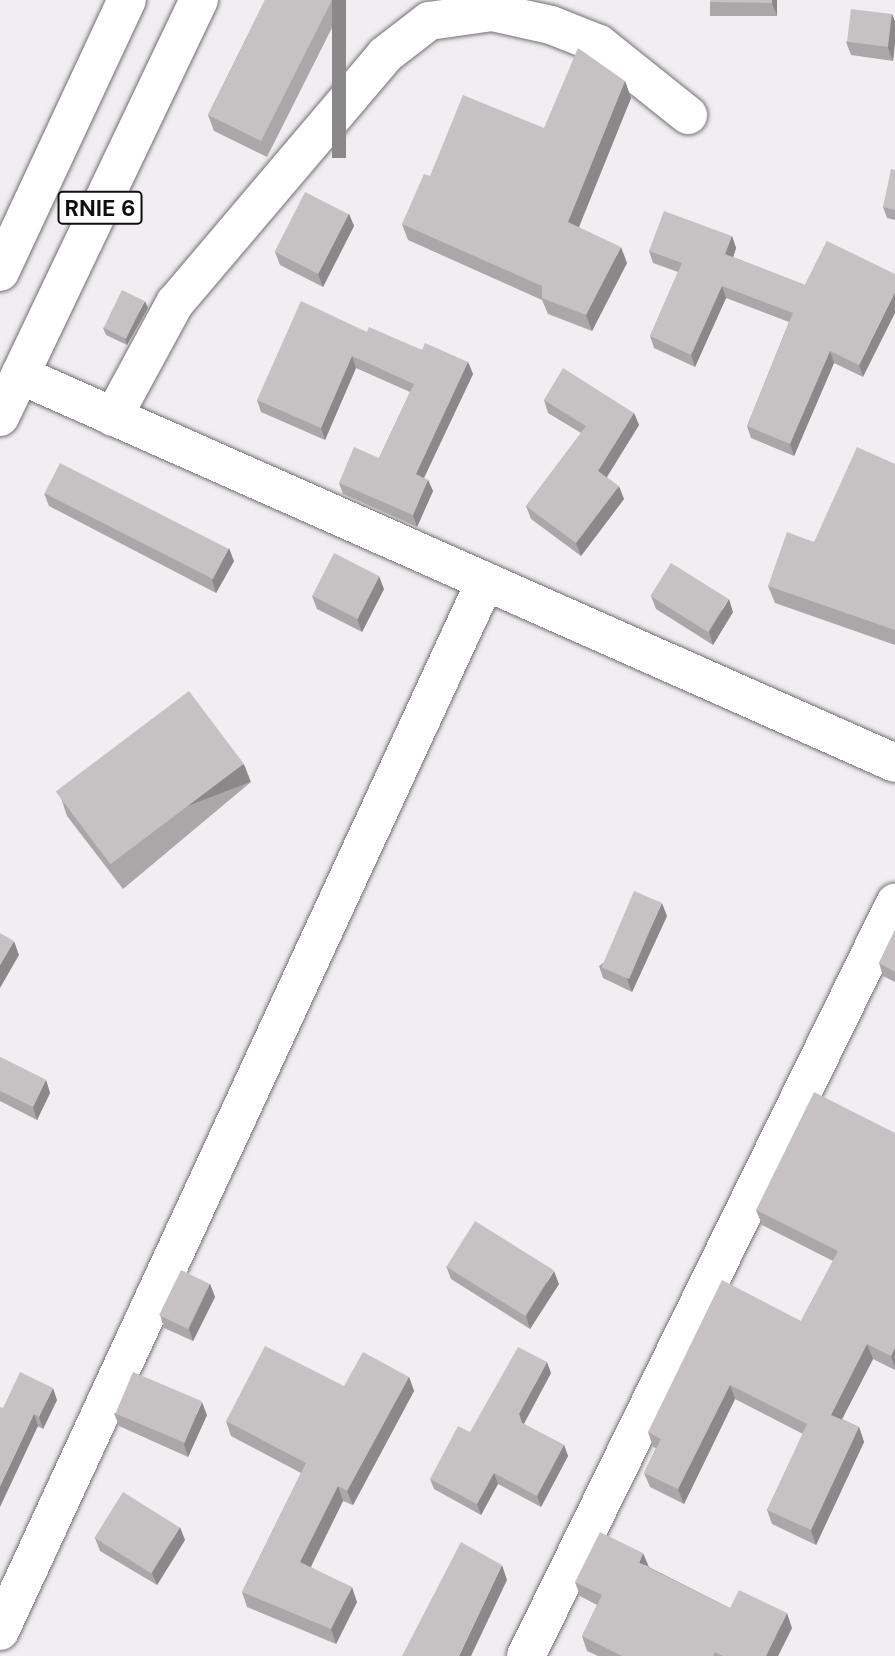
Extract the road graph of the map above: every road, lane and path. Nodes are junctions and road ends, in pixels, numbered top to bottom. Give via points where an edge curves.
1 (127, 0) edge
2 (199, 0) edge
3 (688, 115) dead end
4 (0, 272) edge
5 (20, 375) junction
6 (0, 417) edge
7 (113, 417) junction
8 (485, 582) junction
9 (895, 762) edge
10 (895, 903) edge
11 (0, 1632) edge
12 (526, 1656) edge

1 - 4 street, RNIE 6
2 - 5 street, RNIE 6
3 - 7 street via 599,44 551,25 492,12 429,21 385,55 175,303
5 - 6 street, RNIE 6
5 - 7 street
7 - 8 street
8 - 9 street
8 - 11 street
10 - 12 street

